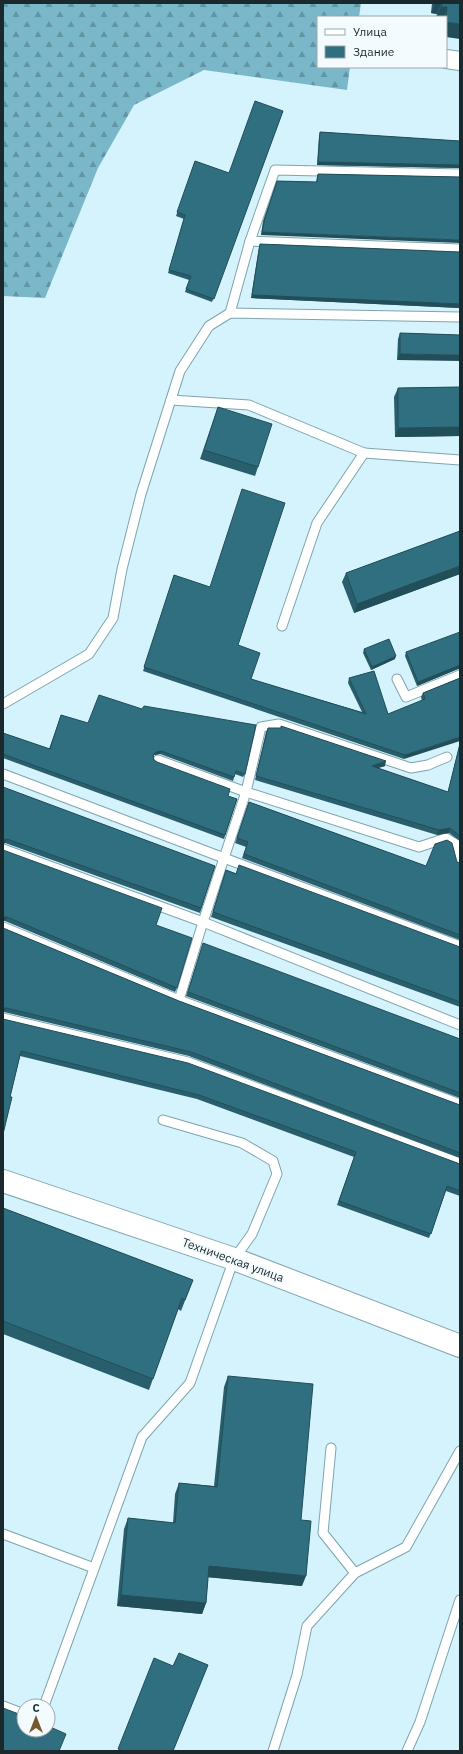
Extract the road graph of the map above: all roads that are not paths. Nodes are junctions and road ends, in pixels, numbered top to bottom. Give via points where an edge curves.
1 (447, 59) edge
2 (460, 61) edge
3 (460, 174) edge
4 (250, 241) junction
5 (460, 249) edge
6 (230, 313) junction
7 (460, 316) edge
8 (171, 400) junction
9 (364, 453) junction
10 (460, 460) edge
11 (282, 626) dead end
12 (460, 676) edge
13 (397, 679) dead end
14 (3, 704) edge
15 (447, 757) dead end
16 (158, 760) dead end
17 (3, 774) edge
18 (246, 792) junction
19 (3, 849) edge
20 (224, 858) junction
21 (460, 863) edge
22 (203, 922) junction
23 (3, 927) edge
24 (460, 946) edge
25 (179, 1000) junction
26 (3, 1018) edge
27 (460, 1025) edge
28 (460, 1104) edge
29 (163, 1120) dead end
30 (460, 1163) edge
31 (3, 1181) edge
32 (234, 1259) junction
33 (460, 1346) edge
34 (330, 1448) dead end
35 (460, 1451) edge
36 (3, 1534) edge
37 (94, 1568) junction
38 (355, 1573) junction
39 (460, 1600) edge
40 (47, 1698) edge
41 (3, 1706) edge
42 (16, 1711) edge
43 (273, 1751) edge
44 (407, 1751) edge

1 - 2 street
3 - 4 lane via 275,170
4 - 5 lane
4 - 6 lane
6 - 7 lane
6 - 8 lane via 209,326 180,372
8 - 9 lane via 249,405
8 - 14 lane via 141,494 122,569 113,618 89,654
9 - 10 lane
9 - 11 lane via 317,523
12 - 13 lane via 406,697
15 - 18 lane via 428,765 411,768 278,724 261,727
16 - 18 lane
17 - 20 lane
18 - 20 lane
18 - 21 lane via 419,847 446,838 456,844
19 - 22 lane
20 - 22 lane
20 - 24 lane
22 - 25 lane
22 - 27 lane
23 - 25 lane
25 - 28 lane
26 - 30 lane via 188,1062
29 - 32 lane via 242,1143 273,1160 277,1174 252,1234
31 - 32 street, Техническая улица
32 - 33 street, Техническая улица
32 - 37 lane via 190,1383 142,1437
34 - 38 lane via 323,1533
35 - 38 lane via 406,1547
36 - 37 lane
37 - 40 lane
38 - 43 lane via 307,1626 297,1674
39 - 44 lane via 420,1722
41 - 42 lane

